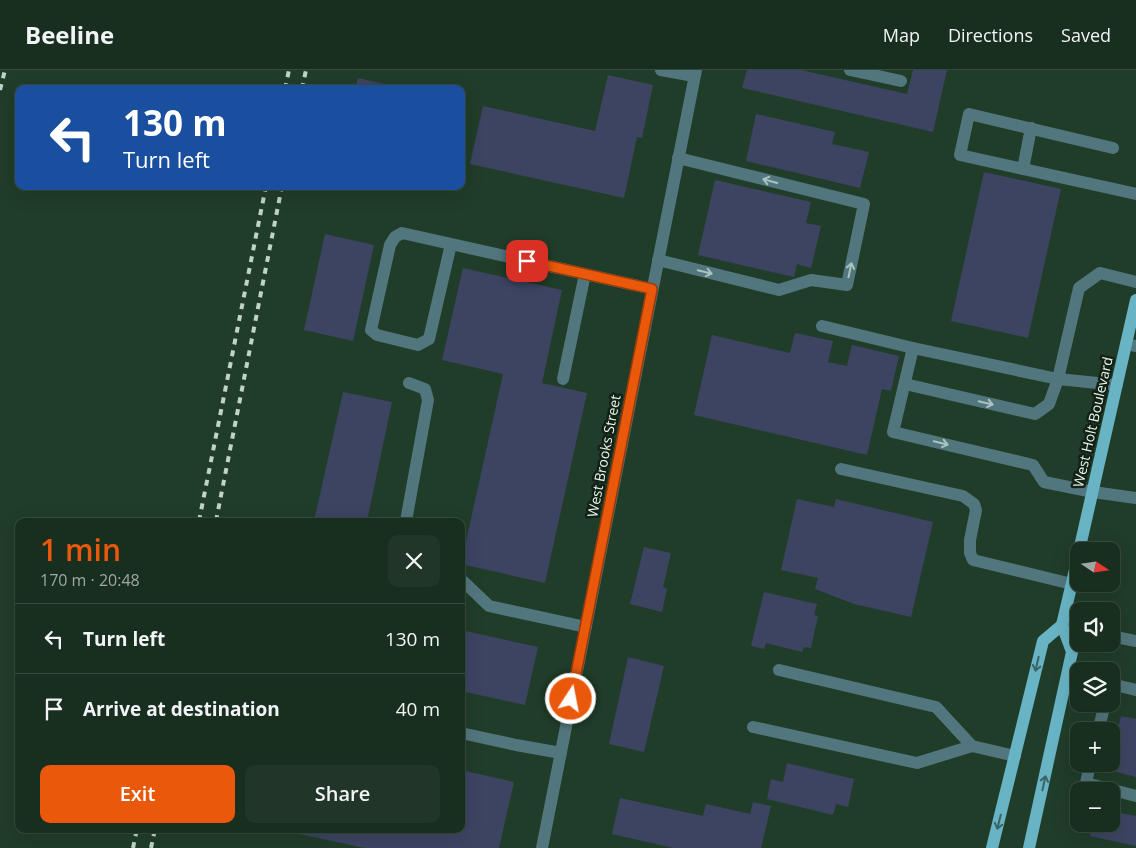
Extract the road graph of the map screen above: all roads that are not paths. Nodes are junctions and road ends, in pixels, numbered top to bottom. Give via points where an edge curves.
1 (661, 70) edge
2 (850, 70) edge
3 (695, 73) edge
4 (901, 81) dead end
5 (1032, 128) junction
6 (1113, 148) dead end
7 (678, 158) junction
8 (1023, 169) junction
9 (1136, 194) edge
10 (450, 244) junction
11 (658, 260) junction
12 (585, 274) junction
13 (1136, 282) edge
14 (652, 289) junction
15 (1136, 300) edge
16 (822, 326) dead end
17 (1131, 345) edge
18 (913, 348) junction
19 (563, 379) dead end
20 (1058, 379) junction
21 (409, 382) dead end
22 (905, 384) junction
23 (1116, 385) junction
24 (840, 469) dead end
25 (1093, 492) junction
26 (1136, 498) edge
27 (407, 518) edge
28 (1081, 542) edge
29 (465, 583) edge
30 (1070, 584) edge
31 (1070, 592) edge
32 (1062, 625) junction
33 (1070, 626) edge
34 (586, 627) junction
35 (1120, 638) edge
36 (1136, 641) edge
37 (779, 670) dead end
38 (1120, 686) edge
39 (1136, 690) edge
40 (753, 727) dead end
41 (465, 734) edge
42 (972, 746) junction
43 (561, 753) junction
44 (1016, 756) junction
45 (1088, 772) edge
46 (1136, 796) edge
47 (542, 848) edge
48 (992, 848) edge
49 (1029, 848) edge

1 - 3 street
2 - 4 street
3 - 7 street, West Brooks Street
5 - 6 street
5 - 8 street
5 - 8 street via 969,114 960,155
7 - 11 street, West Brooks Street
11 -> 7 street via 779,290 811,280 847,285 864,204
8 - 9 street
10 - 10 street via 402,233 394,237 371,330 377,335 418,345 429,339
10 - 12 street
11 - 14 street, West Brooks Street
12 - 14 street
12 - 19 street
13 - 20 street via 1100,273 1079,288
14 - 34 street, West Brooks Street
15 - 17 main road, West Holt Boulevard
16 - 18 street
17 - 23 main road, West Holt Boulevard
18 - 20 street
18 - 22 street
22 -> 20 street via 1035,414 1049,404
20 - 23 street
21 - 27 street via 425,389 428,400
22 -> 25 street via 894,432 1033,465 1044,482
23 - 25 main road, West Holt Boulevard
24 - 30 street via 963,496 974,504 976,510 970,540 970,553 974,560
25 - 26 street
25 - 28 main road, West Holt Boulevard
29 - 34 street via 489,606
31 - 32 main road, West Holt Boulevard
32 - 33 street
32 -> 44 main road via 1043,641
49 -> 32 main road via 1072,652
34 - 43 street, West Brooks Street
35 - 36 street
37 - 42 street via 936,707
38 - 39 street
40 - 42 street via 917,763
41 - 43 street
42 - 44 street
43 - 47 street, West Brooks Street
44 -> 48 main road
45 - 46 street via 1086,783

